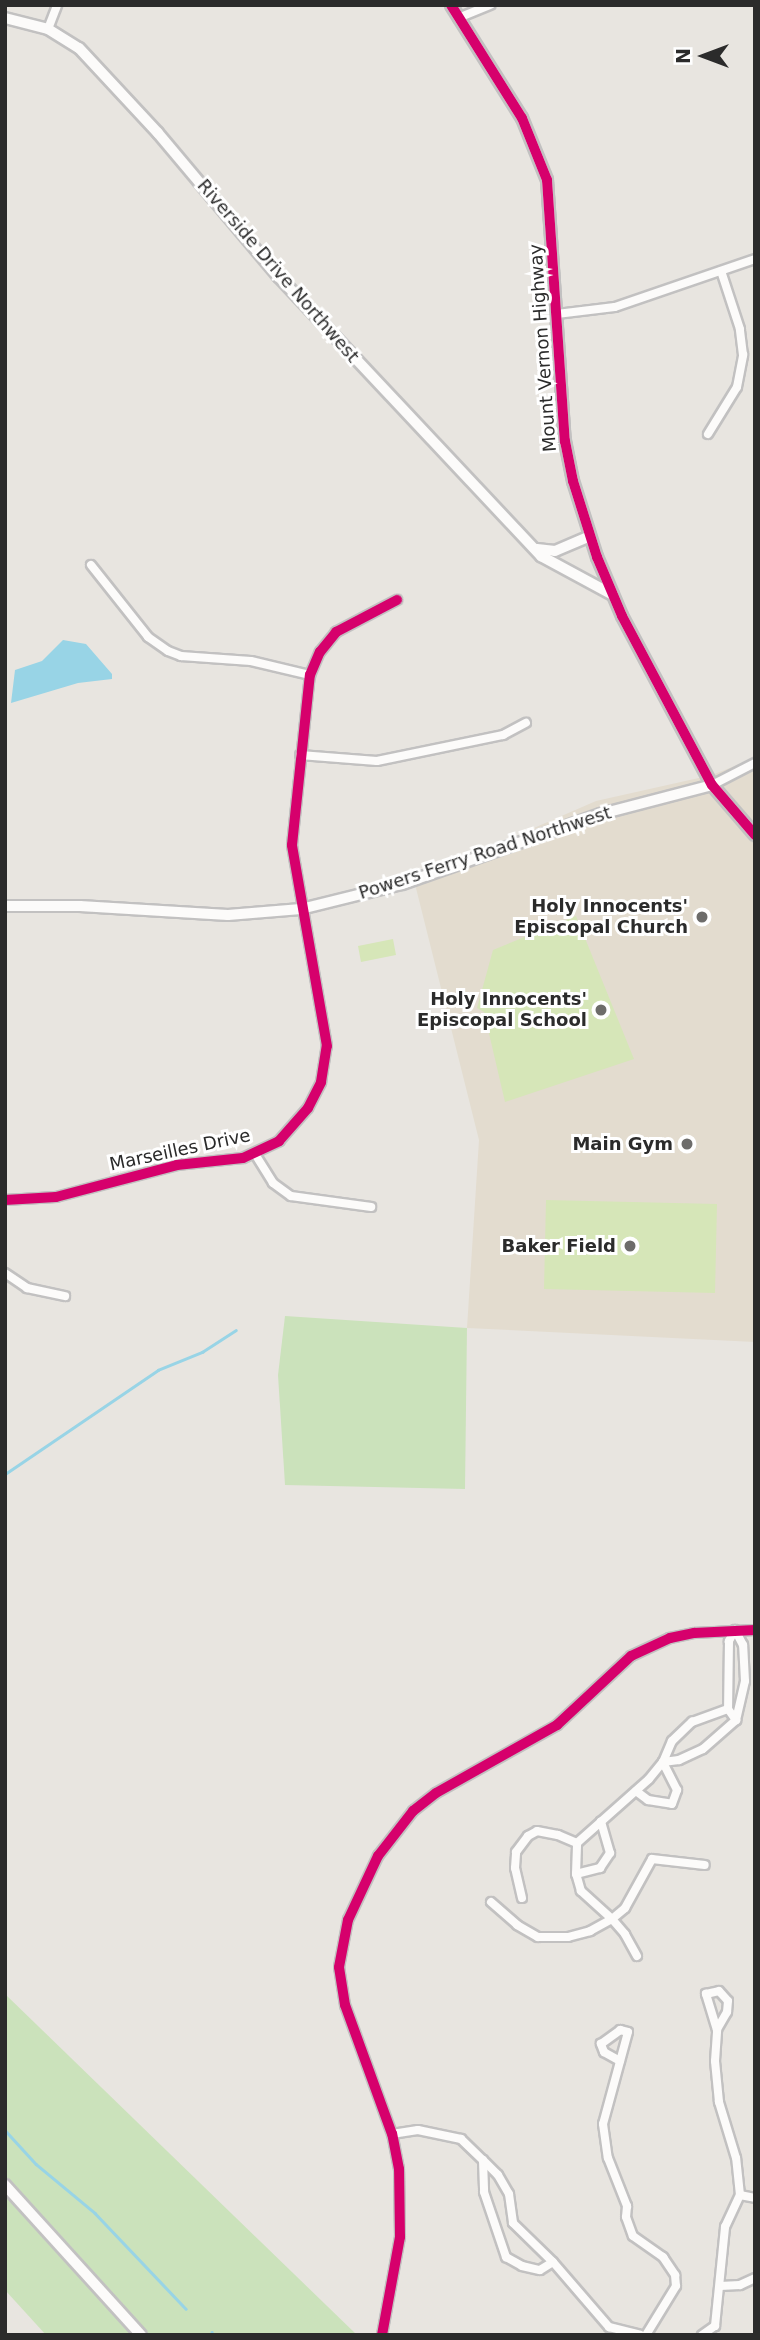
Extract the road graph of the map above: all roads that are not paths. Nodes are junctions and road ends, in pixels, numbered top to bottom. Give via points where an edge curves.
1 (57, 5) edge
2 (452, 5) edge
3 (491, 5) edge
4 (5, 18) edge
5 (458, 18) junction
6 (48, 29) junction
7 (755, 259) edge
8 (721, 271) junction
9 (556, 314) junction
10 (708, 434) dead end
11 (590, 536) junction
12 (537, 549) junction
13 (91, 565) dead end
14 (612, 596) junction
15 (397, 600) dead end
16 (310, 675) junction
17 (526, 723) dead end
18 (300, 755) junction
19 (755, 763) edge
20 (712, 785) junction
21 (755, 835) edge
22 (5, 906) edge
23 (301, 909) junction
24 (255, 1154) junction
25 (5, 1200) edge
26 (371, 1207) dead end
27 (5, 1273) edge
28 (65, 1296) dead end
29 (735, 1629) junction
30 (755, 1630) edge
31 (728, 1709) junction
32 (736, 1720) junction
33 (663, 1762) junction
34 (636, 1791) junction
35 (601, 1821) junction
36 (577, 1843) junction
37 (705, 1865) dead end
38 (576, 1874) junction
39 (522, 1898) dead end
40 (491, 1902) dead end
41 (612, 1919) junction
42 (637, 1956) dead end
43 (717, 2029) dead end
44 (620, 2061) junction
45 (392, 2134) junction
46 (483, 2160) junction
47 (5, 2185) edge
48 (740, 2195) junction
49 (755, 2198) edge
50 (553, 2262) junction
51 (755, 2278) edge
52 (720, 2286) junction
53 (141, 2335) edge
54 (382, 2335) edge
55 (640, 2335) edge
56 (646, 2335) edge
57 (702, 2335) edge

1 - 6 street
2 - 5 street, Mount Vernon Highway
3 - 5 street
4 - 6 street, Riverside Drive Northwest
5 - 9 street, Mount Vernon Highway via 522,118 541,159 550,204
6 - 12 street, Riverside Drive Northwest via 79,48 107,77 279,277
7 - 8 street
8 - 9 street via 615,307
8 - 10 street via 740,329 743,355 737,387
9 - 11 street, Mount Vernon Highway via 565,441
11 - 12 street via 555,551
11 - 14 street, Mount Vernon Highway
12 - 14 street, Riverside Drive Northwest via 554,564
13 - 16 street via 148,637 168,651 251,661
14 - 20 street, Mount Vernon Highway
15 - 16 street via 336,632
16 - 18 street, Marseilles Drive
17 - 18 street via 503,735 377,761
18 - 23 street, Marseilles Drive via 292,845
19 - 20 street
20 - 21 street, Mount Vernon Highway
20 - 23 street, Powers Ferry Road Northwest via 601,814 402,884
22 - 23 street, Powers Ferry Road Northwest via 228,915
23 - 24 street, Marseilles Drive via 326,1027 325,1067 316,1095 300,1120 279,1141
24 - 25 street, Marseilles Drive via 177,1165 56,1197
24 - 26 street via 273,1183 291,1196
27 - 28 street via 27,1288
29 - 30 street
29 - 31 street via 729,1641
29 - 32 street via 743,1645 745,1681
29 - 45 street via 670,1638 638,1652 557,1725 436,1793 393,1833 348,1920 339,1967 345,2005
31 - 32 street
31 - 33 street via 691,1722 672,1741
32 - 33 street via 703,1749
33 - 34 street
33 - 34 street via 677,1790 672,1804 648,1800
34 - 35 street
35 - 36 street
35 - 38 street via 610,1853 600,1868
36 - 38 street
36 - 39 street via 537,1831 528,1836 516,1852
37 - 41 street via 652,1859 625,1908
38 - 41 street via 581,1891
40 - 41 street via 538,1937 568,1937
41 - 42 street
43 - 48 street via 719,2102 736,2158
44 - 44 street via 628,2032 620,2030 601,2044 604,2052
44 - 56 street via 603,2124 608,2158 633,2236 663,2257 675,2275 676,2286
45 - 46 street via 418,2130 461,2139
45 - 54 street via 402,2205
46 - 50 street via 509,2194 513,2223
46 - 50 street via 484,2192 506,2257 540,2270
47 - 53 street
48 - 49 street
48 - 52 street via 725,2227
50 - 55 street via 609,2327
51 - 52 street
52 - 57 street via 715,2326

